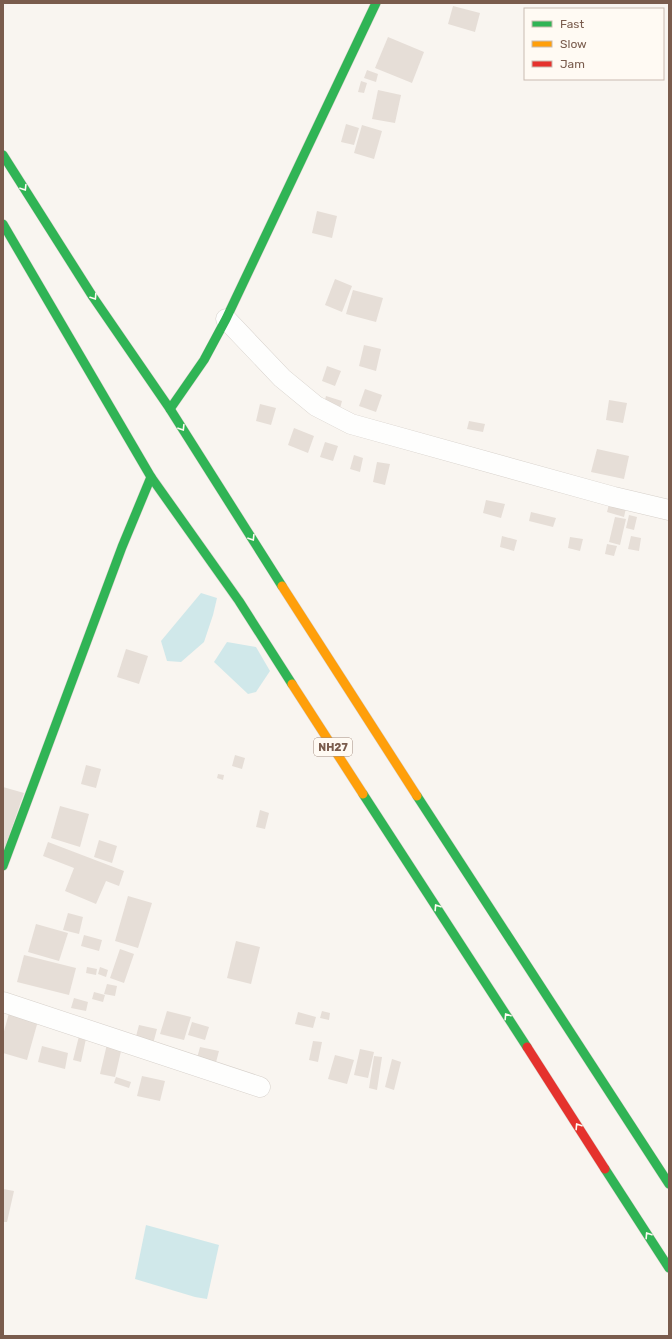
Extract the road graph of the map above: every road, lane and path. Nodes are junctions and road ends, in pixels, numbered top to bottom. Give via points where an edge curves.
1 (376, 3) edge
2 (3, 155) edge
3 (3, 224) edge
4 (226, 319) junction
5 (170, 409) junction
6 (151, 476) junction
7 (669, 510) edge
8 (3, 866) edge
9 (3, 1002) edge
10 (260, 1088) dead end
11 (669, 1184) edge
12 (669, 1268) edge

1 - 4 main road
2 -> 5 main road via 93,297
3 - 6 main road, NH27
4 - 5 main road via 204,360
4 - 7 street via 288,382 316,406 351,424
5 -> 11 main road
6 - 8 main road
12 -> 6 main road, NH27 via 243,608
9 - 10 street

